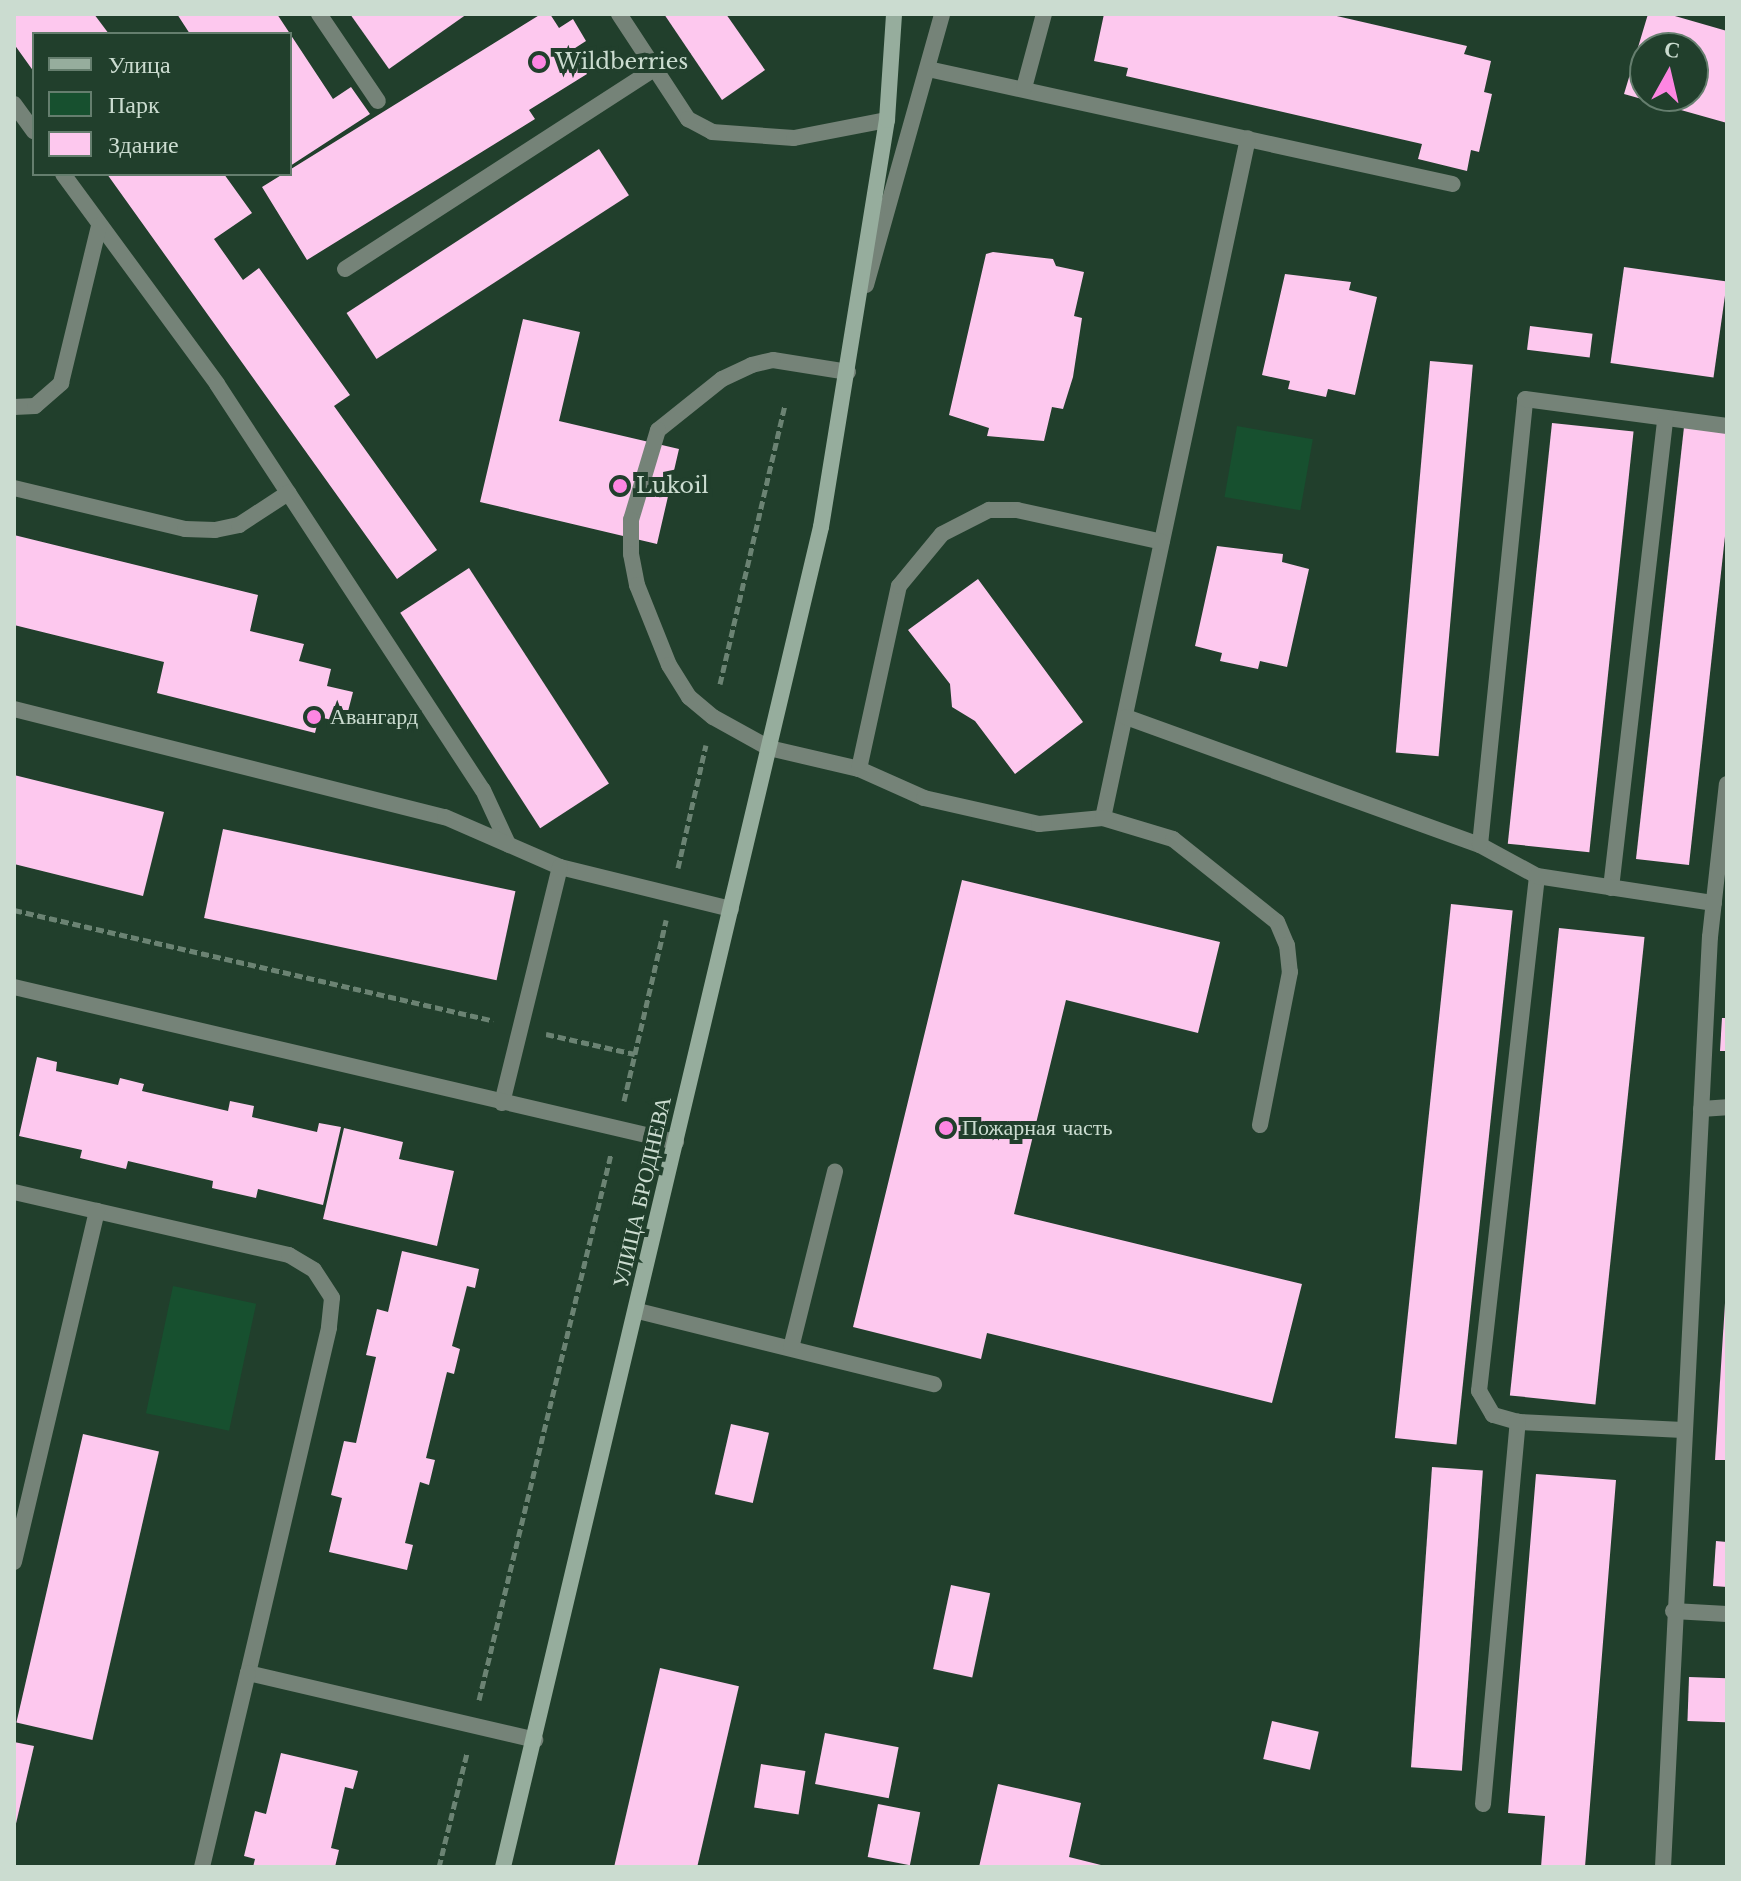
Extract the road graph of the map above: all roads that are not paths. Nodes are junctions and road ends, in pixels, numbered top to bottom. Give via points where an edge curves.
1 (319, 14) edge
2 (619, 14) edge
3 (894, 14) edge
4 (942, 14) edge
5 (1044, 14) edge
6 (654, 69) junction
7 (928, 69) junction
8 (1024, 88) junction
9 (378, 101) dead end
10 (14, 104) edge
11 (887, 120) junction
12 (32, 129) edge
13 (1248, 138) junction
14 (64, 176) edge
15 (1453, 184) dead end
16 (99, 226) junction
17 (345, 269) dead end
18 (860, 306) junction
19 (848, 372) junction
20 (14, 407) edge
21 (1665, 418) junction
22 (1727, 426) edge
23 (14, 488) edge
24 (288, 493) junction
25 (1162, 542) junction
26 (14, 709) edge
27 (1126, 717) junction
28 (769, 748) junction
29 (859, 769) junction
30 (1727, 784) edge
31 (1103, 818) junction
32 (508, 844) junction
33 (1480, 845) junction
34 (560, 867) junction
35 (1537, 876) junction
36 (1611, 888) junction
37 (1714, 903) junction
38 (731, 909) junction
39 (14, 987) edge
40 (502, 1103) junction
41 (1727, 1107) edge
42 (1701, 1109) junction
43 (1260, 1125) dead end
44 (676, 1142) junction
45 (835, 1171) dead end
46 (14, 1192) edge
47 (97, 1211) junction
48 (638, 1311) junction
49 (791, 1348) junction
50 (934, 1384) dead end
51 (1518, 1422) junction
52 (1683, 1430) junction
53 (14, 1562) edge
54 (1673, 1611) junction
55 (1727, 1614) edge
56 (248, 1673) junction
57 (535, 1740) junction
58 (1483, 1804) dead end
59 (202, 1867) edge
60 (503, 1867) edge
61 (1663, 1867) edge

1 - 9 street
2 - 6 street
3 - 11 main road, УЛИЦА БРОДНЕВА
4 - 7 street
5 - 8 street
6 - 11 street via 688,119 712,132 794,138
6 - 17 street
7 - 8 street
7 - 18 street
8 - 13 street
10 - 12 street
11 - 18 main road, УЛИЦА БРОДНЕВА
13 - 15 street
13 - 25 street
14 - 16 street
16 - 20 street via 61,383 35,406
16 - 24 street via 217,384
18 - 19 main road, УЛИЦА БРОДНЕВА
19 - 28 main road, УЛИЦА БРОДНЕВА via 821,527
19 - 28 street via 773,360 722,379 658,430 631,520 637,585 669,665 689,697 713,717
21 - 22 street
21 - 33 street via 1525,399
21 - 36 street
23 - 24 street via 185,529 215,530 239,525
24 - 32 street via 483,790
25 - 27 street
25 - 29 street via 1017,510 989,510 942,534 899,586
26 - 32 street via 445,817
27 - 31 street
27 - 33 street
28 - 29 street
28 - 38 main road, УЛИЦА БРОДНЕВА
29 - 31 street via 924,798 1039,824
30 - 37 street
31 - 43 street via 1173,839 1277,922 1290,972
32 - 34 street
33 - 35 street
34 - 38 street
34 - 40 street
35 - 36 street
35 - 51 street via 1479,1391 1493,1415
36 - 37 street
37 - 42 street
38 - 44 main road, УЛИЦА БРОДНЕВА
39 - 40 street
40 - 44 street
41 - 42 street
42 - 52 street
44 - 48 main road, УЛИЦА БРОДНЕВА
45 - 49 street
46 - 47 street
47 - 53 street
47 - 56 street via 289,1255 314,1270 332,1298
48 - 49 street
48 - 57 main road, УЛИЦА БРОДНЕВА
49 - 50 street
51 - 52 street
51 - 58 street
52 - 54 street
54 - 55 street
54 - 61 street
56 - 57 street
56 - 59 street
57 - 60 main road, УЛИЦА БРОДНЕВА

